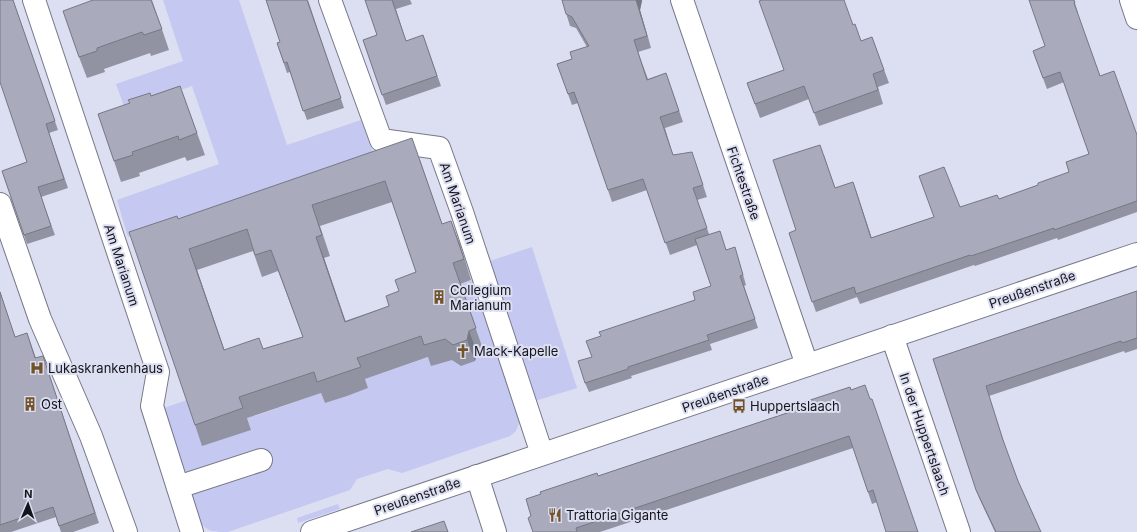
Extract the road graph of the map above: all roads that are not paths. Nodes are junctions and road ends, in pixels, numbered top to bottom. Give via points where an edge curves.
1 (34, 0) edge
2 (330, 0) edge
3 (682, 0) edge
4 (1131, 0) edge
5 (1137, 18) edge
6 (0, 204) edge
7 (1137, 254) edge
8 (892, 336) junction
9 (807, 365) junction
10 (542, 454) junction
11 (261, 460) dead end
12 (477, 476) junction
13 (178, 487) junction
14 (126, 532) edge
15 (192, 532) edge
16 (312, 532) edge
17 (495, 532) edge
18 (959, 532) edge

1 - 13 street, Am Marianum via 75,122 107,249 158,372 152,406
2 - 10 street, Am Marianum via 381,140 439,148
3 - 9 street, Fichtestraße
4 - 5 street
6 - 14 street via 40,319 91,436
7 - 8 street, Preußenstraße
8 - 9 street, Preußenstraße
8 - 18 street, In der Huppertslaach
9 - 10 street, Preußenstraße
10 - 12 street, Preußenstraße
11 - 13 street
12 - 16 street, Preußenstraße
12 - 17 street
13 - 15 street, Am Marianum

